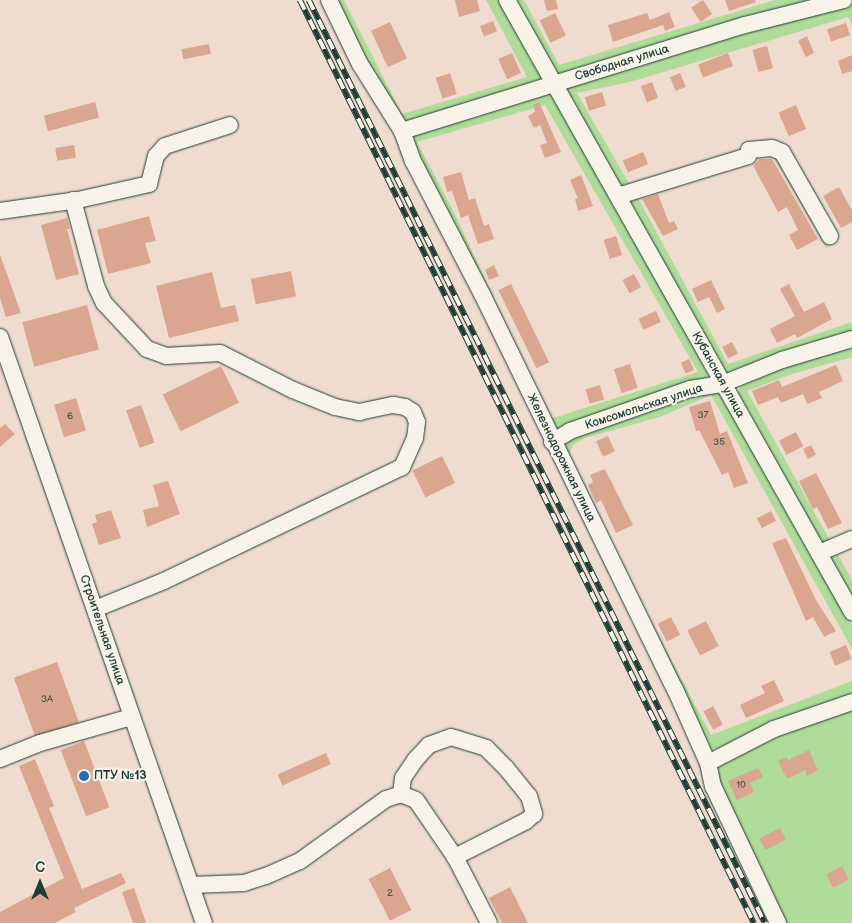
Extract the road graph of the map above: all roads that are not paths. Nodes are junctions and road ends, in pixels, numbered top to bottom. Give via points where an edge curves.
1 (329, 0) edge
2 (506, 0) edge
3 (844, 0) edge
4 (553, 84) junction
5 (230, 125) dead end
6 (402, 131) junction
7 (618, 196) junction
8 (74, 200) junction
9 (0, 211) edge
10 (830, 236) dead end
11 (0, 337) edge
12 (852, 339) edge
13 (722, 384) junction
14 (552, 442) junction
15 (852, 539) edge
16 (819, 553) junction
17 (96, 609) junction
18 (852, 612) edge
19 (852, 702) edge
20 (131, 717) junction
21 (0, 759) edge
22 (708, 763) junction
23 (401, 794) junction
24 (455, 857) junction
25 (191, 885) junction
26 (204, 923) edge
27 (489, 923) edge
28 (778, 923) edge

1 - 6 street, Железнодорожная улица via 360,64
2 - 4 street, Кубанская улица
3 - 4 street, Свободная улица via 745,25
4 - 6 street, Свободная улица
4 - 7 street, Кубанская улица
5 - 8 street via 165,146 156,156 149,184
6 - 14 street, Железнодорожная улица via 413,161 482,294
7 - 10 street via 748,156 749,150 772,148 782,152
7 - 13 street, Кубанская улица
8 - 9 street
8 - 17 street via 96,286 104,303 147,349 166,356 220,353 335,407 359,412 404,407 413,412 418,422 416,438 402,467 164,581
11 - 17 street, Строительная улица
12 - 13 street, Комсомольская улица via 782,360
13 - 14 street, Комсомольская улица via 681,393 570,431
13 - 16 street, Кубанская улица
14 - 22 street, Железнодорожная улица
15 - 16 street
16 - 18 street, Кубанская улица
17 - 20 street, Строительная улица
19 - 22 street via 774,729
20 - 21 street via 40,743
20 - 25 street, Строительная улица
22 - 28 street, Железнодорожная улица via 713,786
23 - 24 street via 416,800
23 - 24 street via 403,778 420,755 429,745 451,737 486,748 506,768 529,796 534,814
23 - 25 street via 386,799 300,861 266,876 244,883
24 - 27 street
25 - 26 street, Строительная улица

